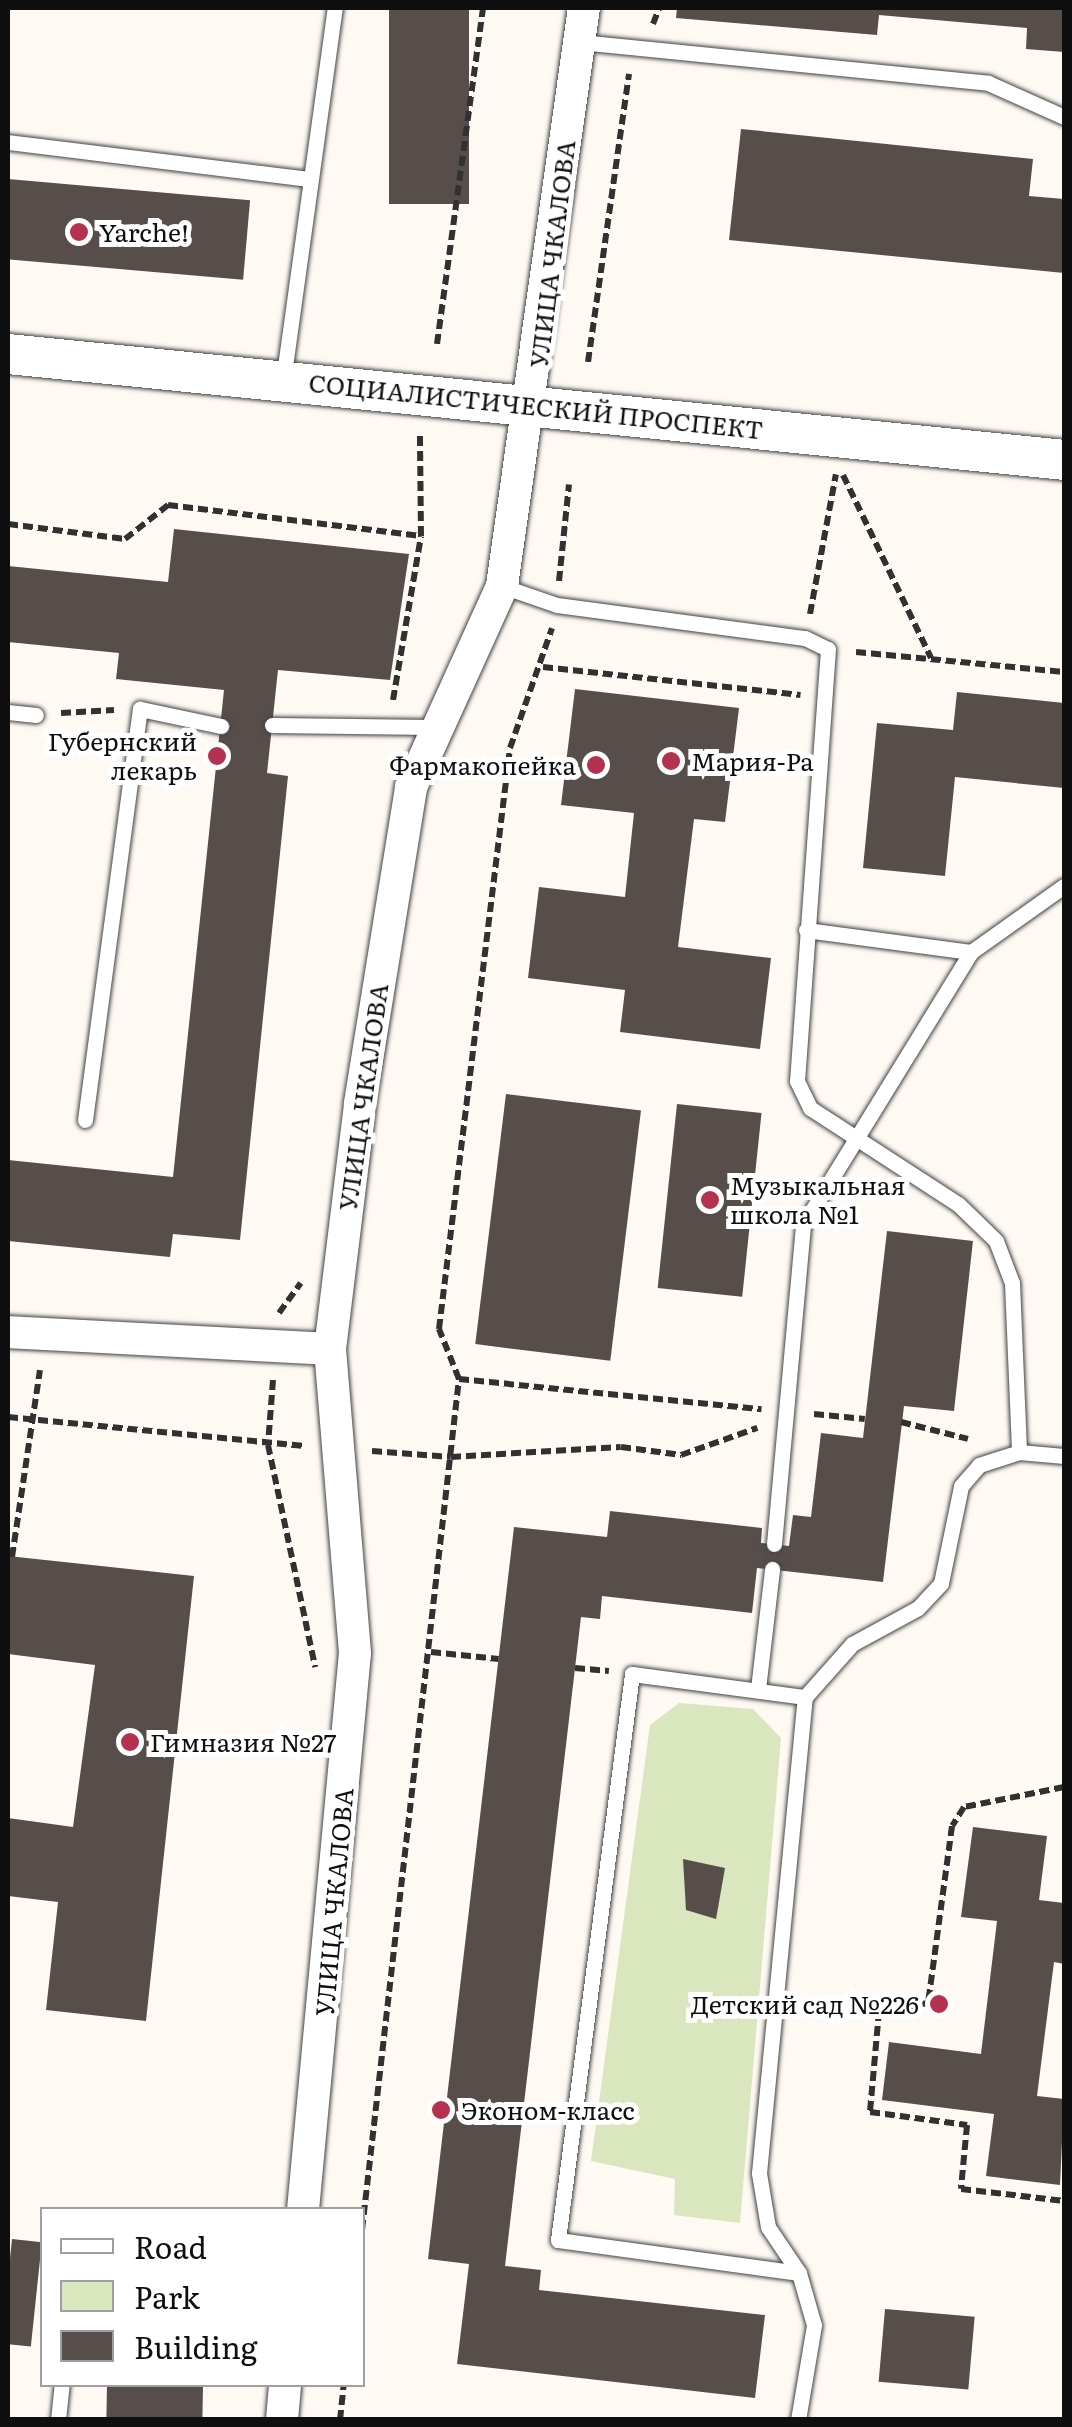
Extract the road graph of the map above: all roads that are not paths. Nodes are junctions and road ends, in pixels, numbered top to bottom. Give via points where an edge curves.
1 (335, 8) edge
2 (584, 8) edge
3 (580, 42) junction
4 (1064, 116) edge
5 (8, 142) edge
6 (308, 179) junction
7 (8, 354) edge
8 (282, 381) junction
9 (532, 404) junction
10 (1064, 460) edge
11 (502, 586) junction
12 (8, 712) edge
13 (36, 715) road end
14 (272, 725) dead end
15 (221, 726) dead end
16 (433, 727) junction
17 (1064, 886) edge
18 (806, 930) junction
19 (971, 952) junction
20 (85, 1120) dead end
21 (854, 1136) junction
22 (8, 1332) edge
23 (330, 1349) junction
24 (1019, 1452) junction
25 (1064, 1456) edge
26 (774, 1544) dead end
27 (772, 1570) dead end
28 (758, 1689) junction
29 (805, 1697) junction
30 (303, 2207) edge
31 (799, 2273) junction
32 (62, 2387) edge
33 (285, 2387) edge
34 (58, 2420) edge
35 (282, 2420) edge
36 (798, 2420) edge

1 - 6 lane
2 - 3 street, УЛИЦА ЧКАЛОВА
3 - 4 lane via 988,83
3 - 9 street, УЛИЦА ЧКАЛОВА
5 - 6 lane
6 - 8 lane
7 - 8 street, СОЦИАЛИСТИЧЕСКИЙ ПРОСПЕКТ
8 - 9 street, СОЦИАЛИСТИЧЕСКИЙ ПРОСПЕКТ
9 - 10 street, СОЦИАЛИСТИЧЕСКИЙ ПРОСПЕКТ
9 - 11 street, УЛИЦА ЧКАЛОВА
11 - 16 street, УЛИЦА ЧКАЛОВА
11 - 18 lane via 557,606 806,638 828,649
12 - 13 lane
14 - 16 lane
15 - 20 lane via 140,709
16 - 23 street, УЛИЦА ЧКАЛОВА via 410,787
17 - 19 lane
18 - 19 lane
18 - 21 lane via 797,1081 810,1108
19 - 21 lane
21 - 24 lane via 958,1204 996,1241 1012,1283
21 - 26 lane via 803,1225
22 - 23 street
23 - 30 street, УЛИЦА ЧКАЛОВА via 355,1652
24 - 25 lane
24 - 29 lane via 979,1465 960,1486 941,1582 930,1596 852,1644
27 - 28 lane
28 - 29 lane
28 - 31 lane via 632,1674 558,2240
29 - 31 lane via 759,2174 768,2227
31 - 36 lane via 814,2325
32 - 34 lane
33 - 35 street

